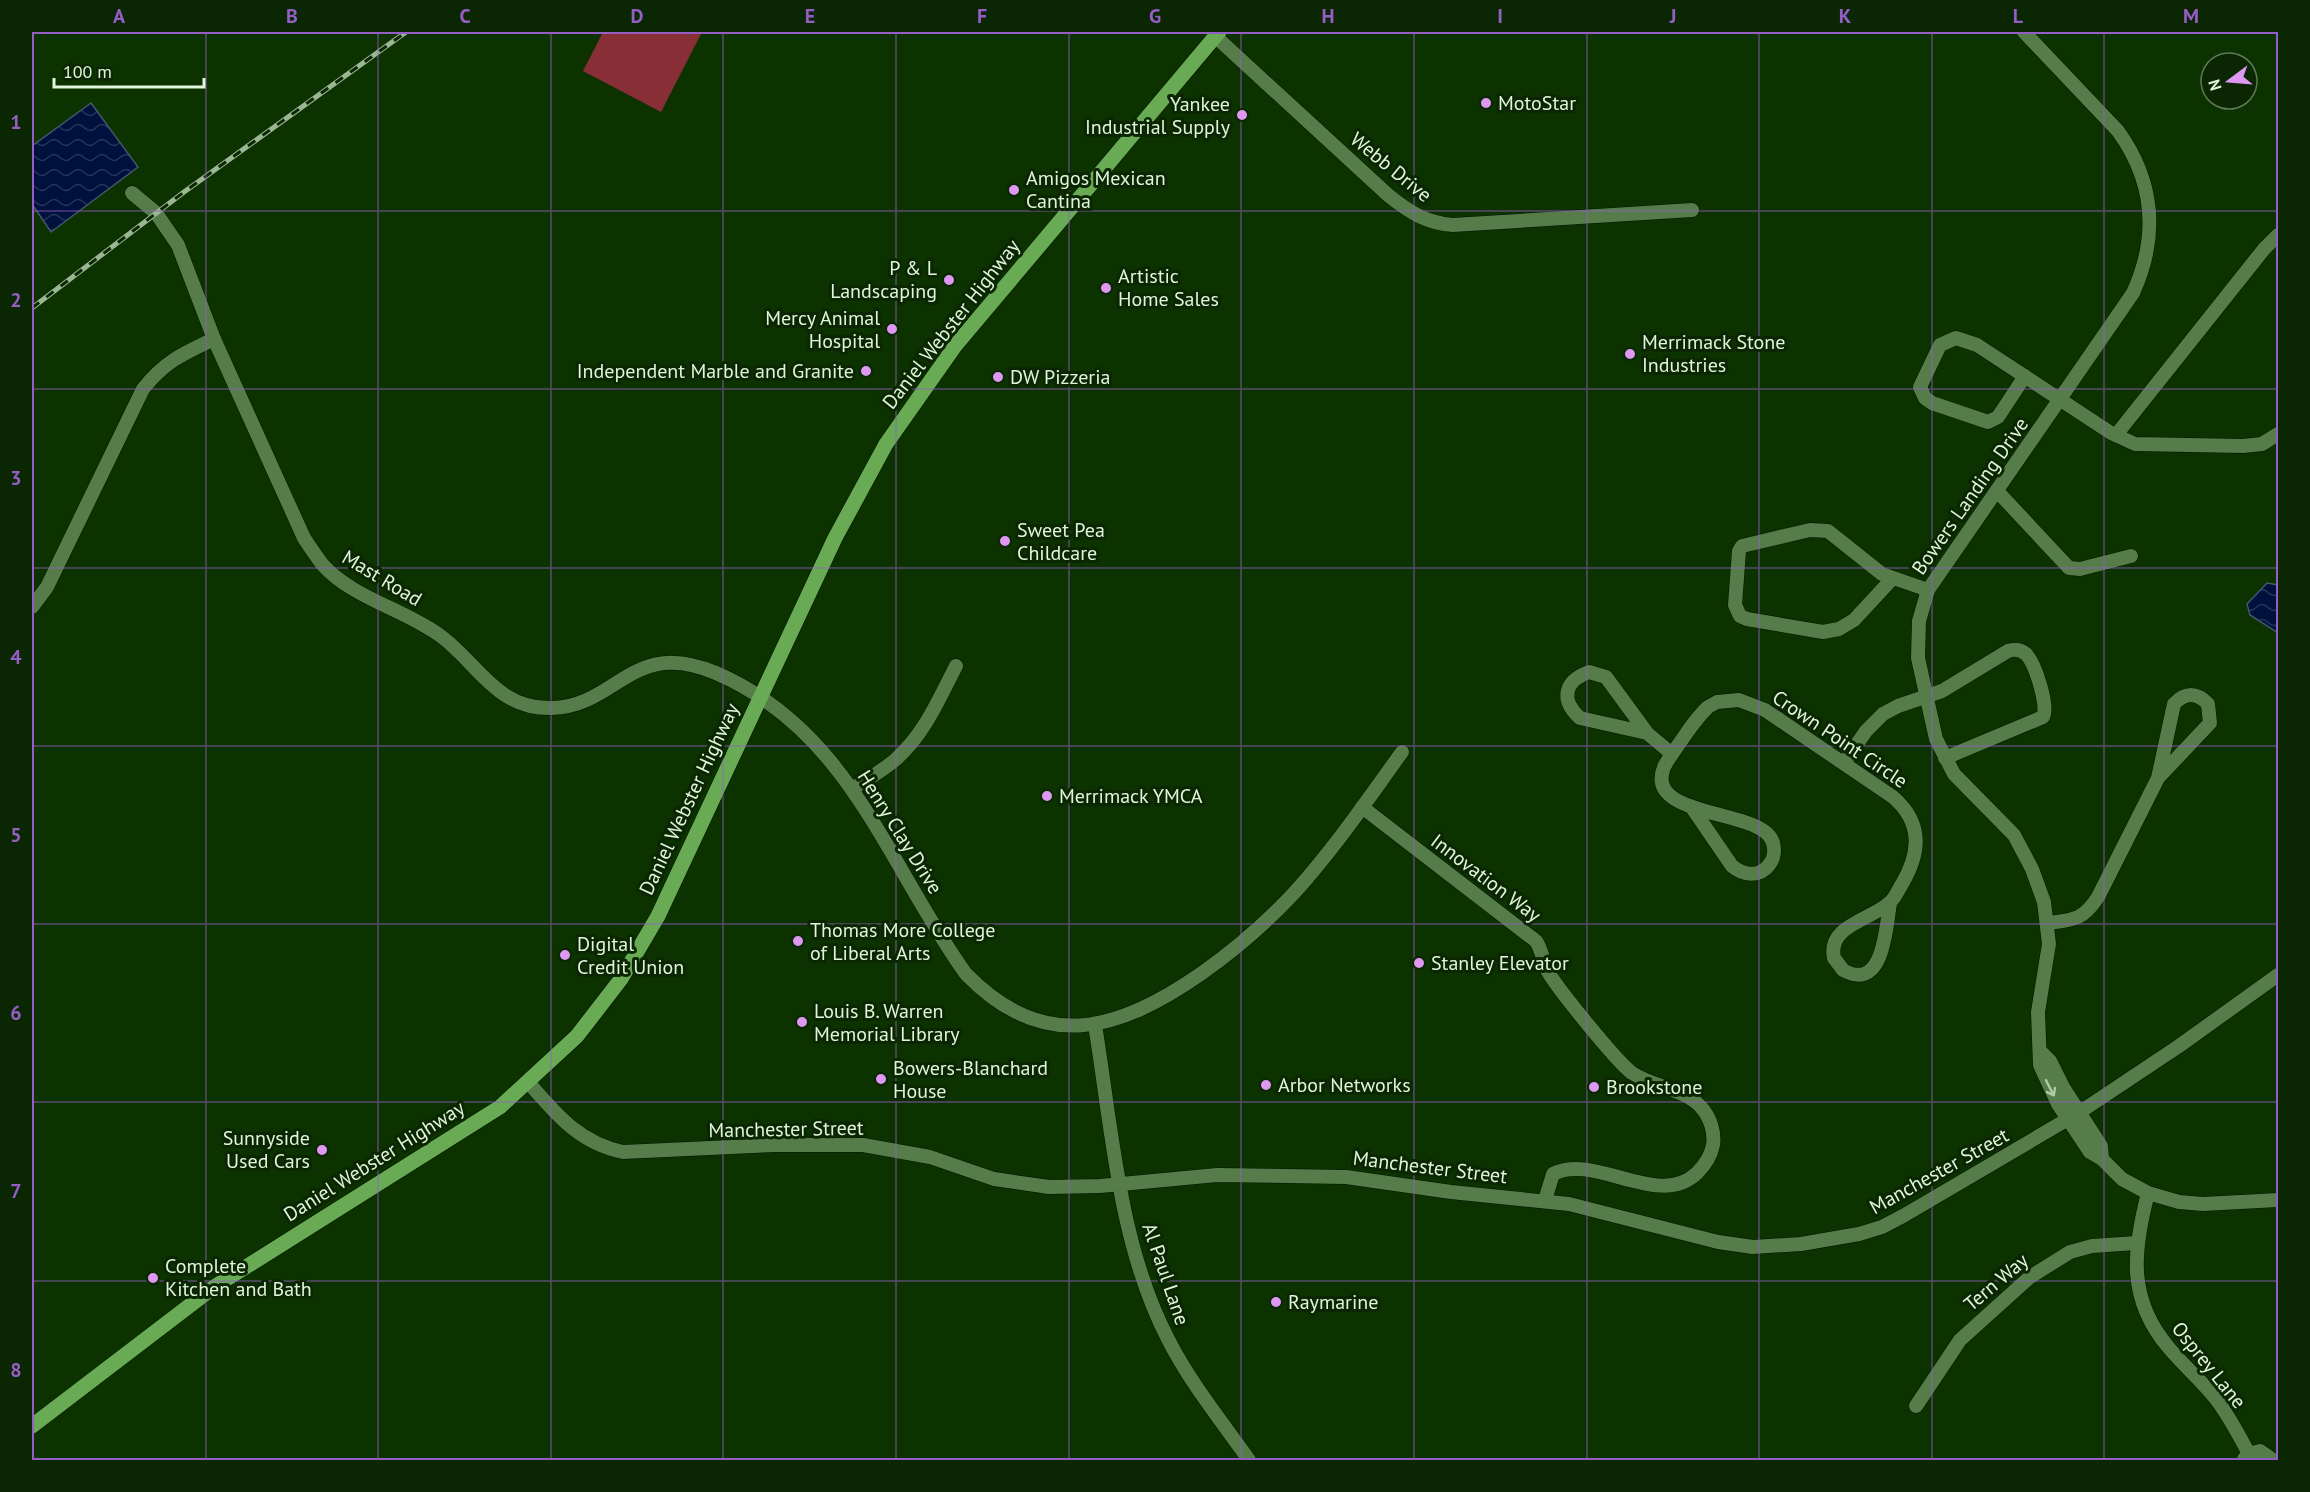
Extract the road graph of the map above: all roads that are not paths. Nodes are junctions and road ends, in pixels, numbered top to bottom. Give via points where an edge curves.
1 (2024, 32) edge
2 (1217, 34) edge
3 (132, 193) dead end
4 (1692, 210) dead end
5 (2278, 236) edge
6 (214, 339) junction
7 (2025, 376) junction
8 (2061, 399) junction
9 (2278, 434) edge
10 (2116, 435) junction
11 (1998, 492) junction
12 (2131, 556) dead end
13 (1892, 579) junction
14 (1928, 590) junction
15 (32, 607) edge
16 (956, 666) dead end
17 (760, 697) junction
18 (1925, 697) junction
19 (1647, 733) junction
20 (1402, 752) dead end
21 (1672, 753) junction
22 (1945, 758) junction
23 (1844, 763) junction
24 (2158, 778) junction
25 (852, 789) junction
26 (1362, 807) junction
27 (1693, 809) junction
28 (1890, 903) junction
29 (2048, 924) junction
30 (2278, 975) edge
31 (1095, 1025) junction
32 (528, 1082) junction
33 (2074, 1116) junction
34 (1119, 1184) junction
35 (2148, 1193) junction
36 (1545, 1200) junction
37 (2278, 1200) edge
38 (2136, 1243) junction
39 (1916, 1406) dead end
40 (32, 1426) edge
41 (2246, 1457) edge
42 (1249, 1461) edge
43 (2273, 1461) edge

1 - 8 street, Bowers Landing Drive via 2131,149 2144,180 2150,213 2151,238 2133,293
2 - 4 street, Webb Drive via 1388,195 1428,221 1454,225
2 - 17 main road, Daniel Webster Highway via 987,307 916,399 850,507
3 - 6 street, Mast Road via 156,213 178,244
5 - 10 street
6 - 15 street via 173,358 143,389 47,587
6 - 17 street, Mast Road via 304,538 323,565 353,588 441,636 502,694 536,707 567,706 592,697 642,668 671,663 717,674
7 - 7 street via 1977,345 1956,338 1940,345 1920,387 1932,403 1988,422 1998,417
7 - 8 street
8 - 10 street
8 - 11 street, Bowers Landing Drive
9 - 10 street via 2262,444 2220,446 2142,445
11 - 12 street via 2068,568 2080,569
11 - 14 street, Bowers Landing Drive
13 - 13 street via 1828,531 1810,530 1742,546 1735,605 1746,619 1831,631 1854,620
13 - 14 street
14 - 18 street, Bowers Landing Drive via 1917,640
16 - 25 street via 911,743 886,767
17 - 25 street, Henry Clay Drive via 804,730
17 - 32 main road, Daniel Webster Highway via 678,876 633,961 577,1036
18 - 22 street, Bowers Landing Drive
18 - 22 street via 2015,650 2028,657 2045,702 2045,711 2038,721
18 - 23 street via 1898,706 1878,719
19 - 19 street via 1580,718 1568,702 1569,685 1589,672 1606,678
19 - 21 street
20 - 26 street, Henry Clay Drive
21 - 23 street, Crown Point Circle via 1708,707 1739,700 1765,710
21 - 27 street, Crown Point Circle via 1662,779 1668,791
22 - 29 street, Bowers Landing Drive via 1959,780 1997,816 2021,846 2041,891
23 - 28 street, Crown Point Circle via 1899,802 1915,828 1915,858
24 - 24 street via 2174,704 2187,695 2199,696 2208,704 2210,723
24 - 29 street via 2092,907 2080,917
25 - 31 street, Henry Clay Drive via 952,955 982,991 1022,1016 1046,1023
26 - 31 street, Henry Clay Drive via 1295,892 1247,940 1172,994
26 - 36 street, Innovation Way via 1536,941 1548,971 1620,1062 1641,1078 1696,1103 1710,1122 1713,1143 1708,1160 1683,1182 1661,1186 1569,1168 1553,1174
27 - 27 street, Crown Point Circle via 1762,828 1773,841 1769,865 1755,874 1739,872
28 - 28 street, Crown Point Circle via 1878,962 1862,974 1843,970 1833,953 1839,935
29 - 33 street, Bowers Landing Drive via 2047,965 2038,1022 2040,1065 2044,1077
30 - 33 street, Manchester Street
31 - 34 street
32 - 34 street, Manchester Street via 581,1136 623,1152 863,1145 930,1157 1028,1186
32 - 40 main road, Daniel Webster Highway via 500,1107 458,1135 214,1287
33 - 35 street, Bowers Landing Drive via 2101,1146 2102,1159 2122,1179
33 - 36 street, Manchester Street via 1882,1227 1801,1244 1753,1247 1718,1242
34 - 36 street, Manchester Street via 1217,1175 1311,1174
34 - 42 street, Al Paul Lane via 1161,1326
35 - 37 street via 2203,1204
35 - 38 street, Osprey Lane
38 - 39 street, Tern Way via 2070,1252 2030,1277 1960,1340
38 - 41 street, Osprey Lane via 2136,1273 2149,1318 2169,1348 2216,1400
41 - 43 street, Osprey Lane via 2260,1451

